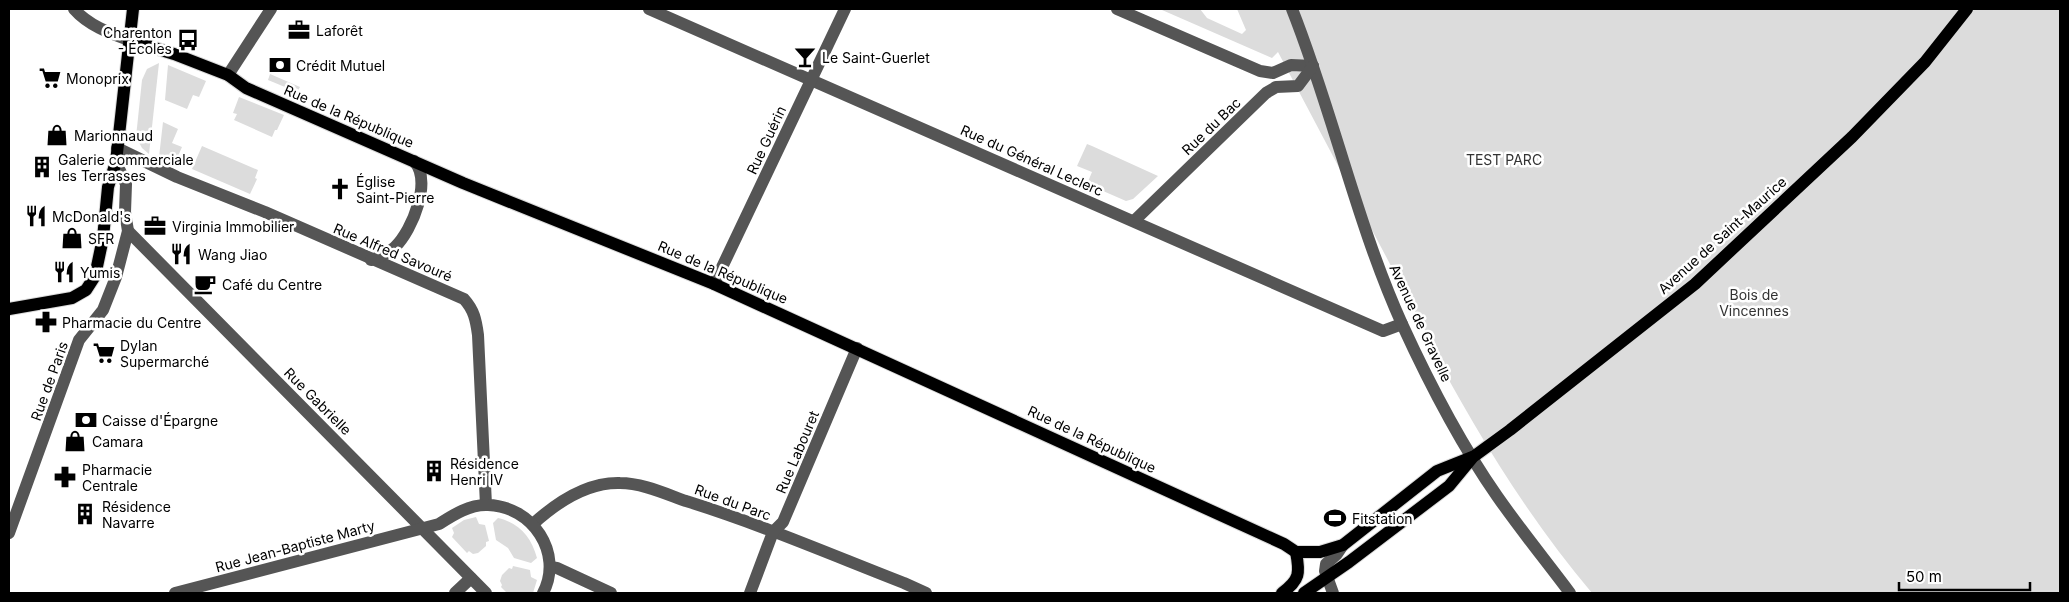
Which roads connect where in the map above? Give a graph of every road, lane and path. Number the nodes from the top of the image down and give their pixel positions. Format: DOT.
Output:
graph roads {
  1 [pos="74,9"];
  2 [pos="133,9"];
  3 [pos="271,9"];
  4 [pos="649,9"];
  5 [pos="845,9"];
  6 [pos="1117,9"];
  7 [pos="1292,9"];
  8 [pos="1967,9"];
  9 [pos="129,40"];
  10 [pos="1313,66"];
  11 [pos="1268,73"];
  12 [pos="228,75"];
  13 [pos="811,80"];
  14 [pos="1271,90"];
  15 [pos="117,148"];
  16 [pos="414,160"];
  17 [pos="116,162"];
  18 [pos="1134,222"];
  19 [pos="128,231"];
  20 [pos="371,260"];
  21 [pos="714,284"];
  22 [pos="9,309"];
  23 [pos="1402,324"];
  24 [pos="857,348"];
  25 [pos="1473,457"];
  26 [pos="486,505"];
  27 [pos="533,524"];
  28 [pos="422,528"];
  29 [pos="773,532"];
  30 [pos="9,533"];
  31 [pos="1343,545"];
  32 [pos="1296,552"];
  33 [pos="550,567"];
  34 [pos="1326,574"];
  35 [pos="471,578"];
  36 [pos="1308,591"];
  37 [pos="175,593"];
  38 [pos="454,593"];
  39 [pos="486,593"];
  40 [pos="543,593"];
  41 [pos="611,593"];
  42 [pos="750,593"];
  43 [pos="926,593"];
  44 [pos="1282,593"];
  45 [pos="1333,593"];
  46 [pos="1570,593"];
  1 -- 9 [label="street"];
  2 -- 9 [label="main road, Rue de Paris"];
  3 -- 12 [label="street"];
  4 -- 13 [label="street, Rue du Général Leclerc"];
  5 -- 13 [label="street, Rue Guérin"];
  6 -- 11 [label="street"];
  7 -- 10 [label="street, Avenue de Gravelle"];
  8 -- 25 [label="main road, Avenue de Saint-Maurice"];
  9 -- 12 [label="main road, Rue de la République"];
  9 -- 15 [label="main road, Rue de Paris"];
  10 -- 11 [label="street"];
  10 -- 14 [label="street"];
  10 -- 23 [label="street, Avenue de Gravelle"];
  11 -- 14 [label="street"];
  12 -- 16 [label="main road, Rue de la République"];
  13 -- 18 [label="street, Rue du Général Leclerc"];
  13 -- 21 [label="street, Rue Guérin"];
  14 -- 18 [label="street, Rue du Bac"];
  15 -- 17 [label="main road, Rue de Paris"];
  15 -- 20 [label="street, Rue Alfred Savouré"];
  16 -- 20 [label="street"];
  16 -- 21 [label="main road, Rue de la République"];
  17 -- 19 [label="street, Rue de Paris"];
  17 -- 22 [label="main road"];
  18 -- 23 [label="street, Rue du Général Leclerc"];
  19 -- 28 [label="street, Rue Gabrielle"];
  19 -- 30 [label="street, Rue de Paris"];
  20 -- 26 [label="street, Rue Alfred Savouré"];
  21 -- 24 [label="main road, Rue de la République"];
  23 -- 25 [label="street, Avenue de Gravelle"];
  24 -- 29 [label="street, Rue Labouret"];
  24 -- 32 [label="main road, Rue de la République"];
  25 -- 31 [label="main road"];
  25 -- 34 [label="main road"];
  25 -- 46 [label="street, Avenue de Gravelle"];
  26 -- 27 [label="street"];
  26 -- 28 [label="street, Rue Jean-Baptiste Marty"];
  27 -- 29 [label="street, Rue du Parc"];
  27 -- 33 [label="street"];
  28 -- 35 [label="street, Rue Gabrielle"];
  28 -- 37 [label="street, Rue Jean-Baptiste Marty"];
  29 -- 42 [label="street, Rue Labouret"];
  29 -- 43 [label="street, Rue du Parc"];
  31 -- 32 [label="main road"];
  31 -- 34 [label="street"];
  32 -- 44 [label="main road"];
  33 -- 40 [label="street"];
  33 -- 41 [label="street"];
  34 -- 36 [label="main road"];
  34 -- 45 [label="street"];
  35 -- 38 [label="street"];
  35 -- 39 [label="street, Rue Gabrielle"];
}
